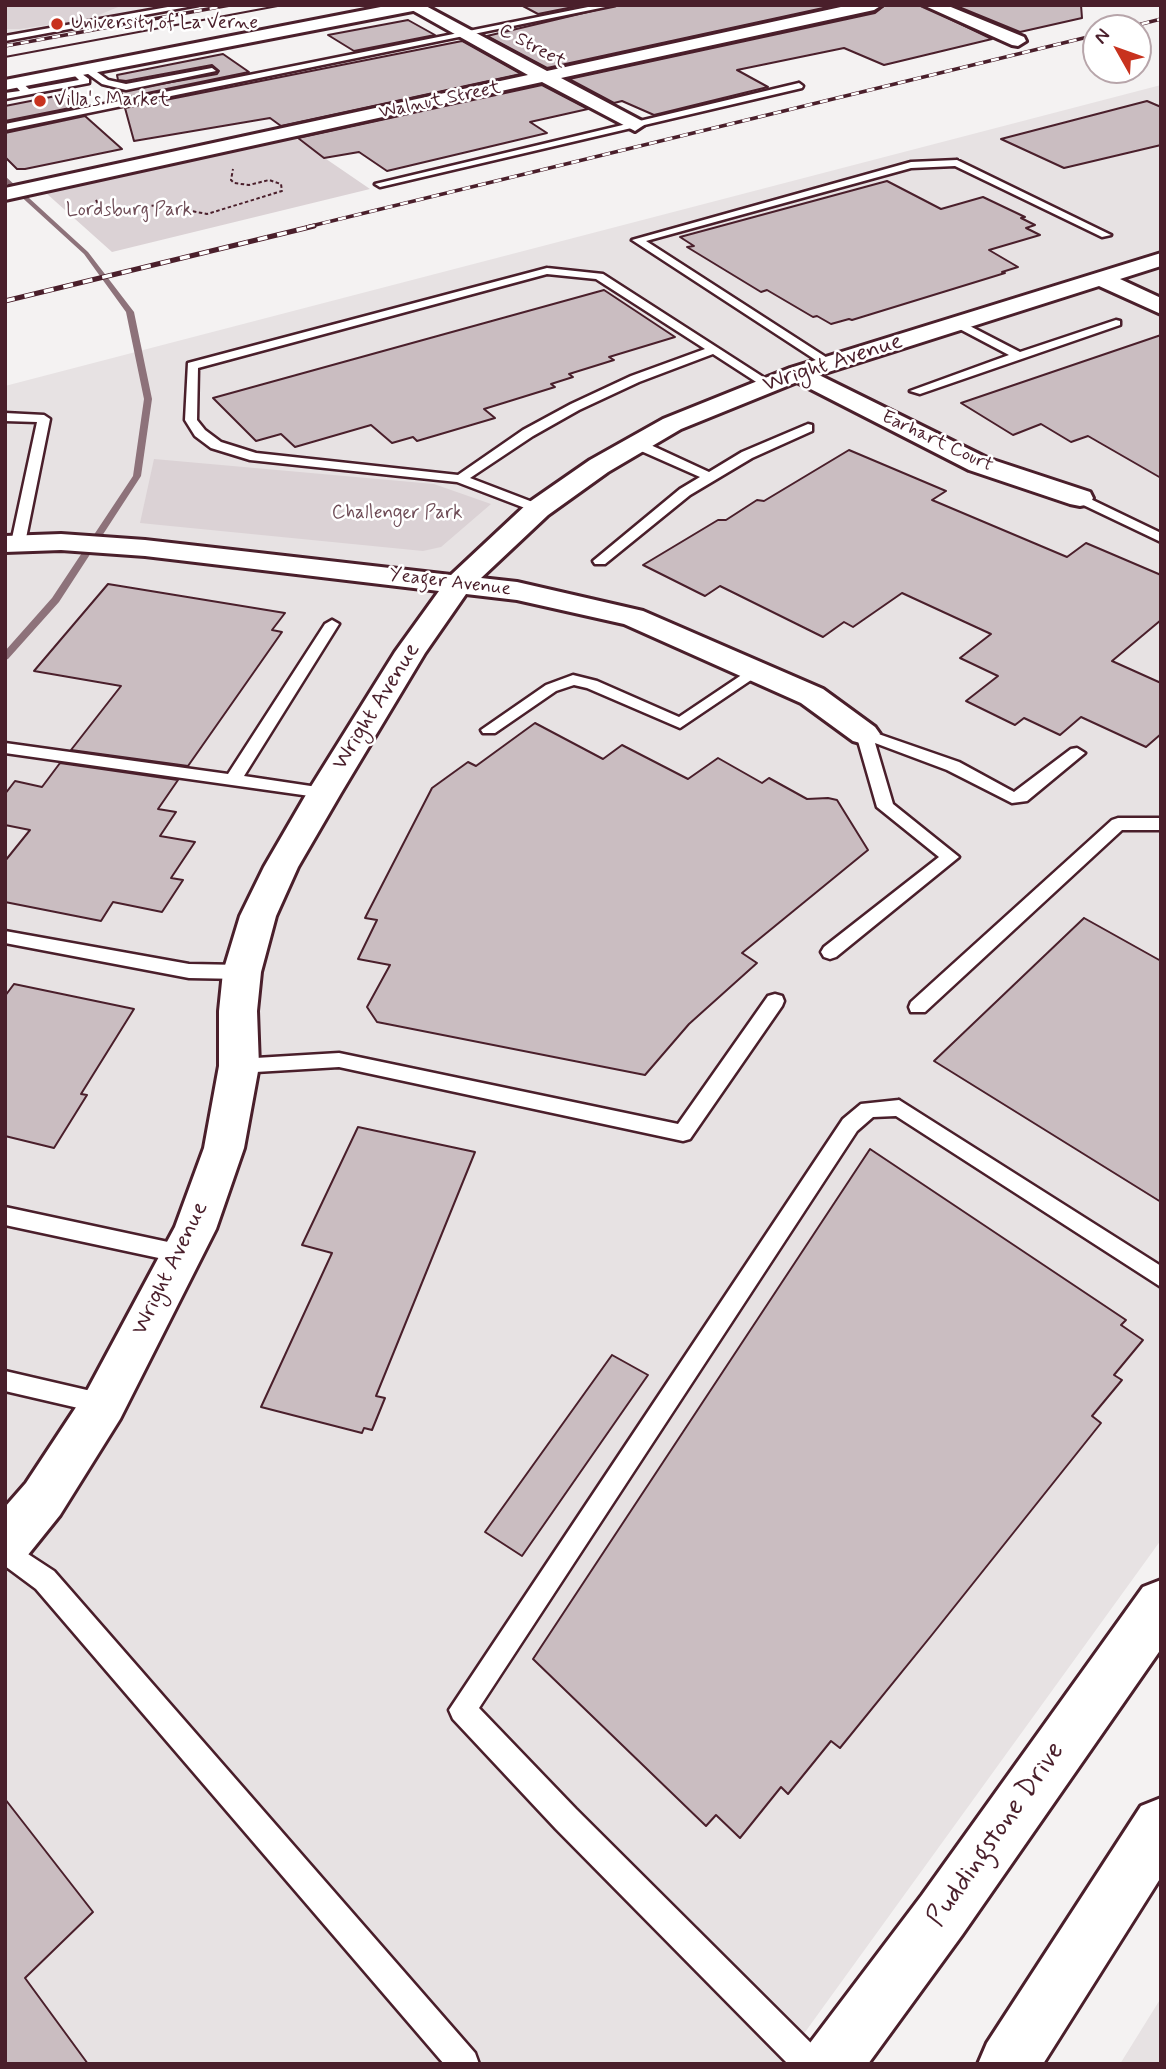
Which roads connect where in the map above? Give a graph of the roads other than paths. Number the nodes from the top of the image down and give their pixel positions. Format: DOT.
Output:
graph roads {
  1 [pos="194,5"];
  2 [pos="351,5"];
  3 [pos="611,5"];
  4 [pos="874,5"];
  5 [pos="931,5"];
  6 [pos="414,6"];
  7 [pos="465,35"];
  8 [pos="5,39"];
  9 [pos="1018,41"];
  10 [pos="212,71"];
  11 [pos="78,75"];
  12 [pos="546,79"];
  13 [pos="12,85"];
  14 [pos="799,86"];
  15 [pos="80,90"];
  16 [pos="89,97"];
  17 [pos="102,107"];
  18 [pos="635,125"];
  19 [pos="5,127"];
  20 [pos="380,184"];
  21 [pos="5,194"];
  22 [pos="1106,235"];
  23 [pos="1161,259"];
  24 [pos="1102,279"];
  25 [pos="1161,307"];
  26 [pos="1116,323"];
  27 [pos="958,324"];
  28 [pos="713,350"];
  29 [pos="1019,356"];
  30 [pos="813,369"];
  31 [pos="768,384"];
  32 [pos="916,391"];
  33 [pos="5,417"];
  34 [pos="808,428"];
  35 [pos="637,444"];
  36 [pos="710,477"];
  37 [pos="460,479"];
  38 [pos="1080,498"];
  39 [pos="538,509"];
  40 [pos="1161,538"];
  41 [pos="11,543"];
  42 [pos="600,561"];
  43 [pos="459,583"];
  44 [pos="332,624"];
  45 [pos="755,671"];
  46 [pos="489,730"];
  47 [pos="864,734"];
  48 [pos="5,748"];
  49 [pos="1077,753"];
  50 [pos="233,780"];
  51 [pos="324,793"];
  52 [pos="1161,824"];
  53 [pos="5,937"];
  54 [pos="830,953"];
  55 [pos="242,972"];
  56 [pos="775,1001"];
  57 [pos="918,1007"];
  58 [pos="239,1066"];
  59 [pos="5,1216"];
  60 [pos="181,1254"];
  61 [pos="1161,1278"];
  62 [pos="5,1381"];
  63 [pos="104,1404"];
  64 [pos="5,1544"];
  65 [pos="5,1551"];
  66 [pos="1161,1605"];
  67 [pos="1161,1826"];
  68 [pos="464,2064"];
  69 [pos="810,2064"];
  70 [pos="831,2064"];
  71 [pos="1008,2064"];
  1 -- 8 [label="lane"];
  2 -- 13 [label="street"];
  3 -- 7 [label="lane"];
  4 -- 12 [label="street, Walnut Street"];
  5 -- 9 [label="street"];
  6 -- 7 [label="street, C Street"];
  6 -- 11 [label="street"];
  7 -- 12 [label="street, C Street"];
  7 -- 17 [label="lane"];
  10 -- 11 [label="lane"];
  11 -- 13 [label="street"];
  11 -- 15 [label="lane"];
  12 -- 18 [label="street, C Street"];
  12 -- 21 [label="street, Walnut Street"];
  14 -- 18 [label="lane"];
  16 -- 17 [label="lane"];
  17 -- 19 [label="lane"];
  18 -- 20 [label="lane"];
  22 -- 30 [label="lane"];
  23 -- 24 [label="street, Wright Avenue"];
  24 -- 25 [label="street"];
  24 -- 27 [label="street, Wright Avenue"];
  26 -- 29 [label="lane"];
  27 -- 29 [label="lane"];
  27 -- 30 [label="street, Wright Avenue"];
  28 -- 31 [label="lane"];
  28 -- 37 [label="lane"];
  28 -- 37 [label="lane"];
  29 -- 32 [label="lane"];
  30 -- 31 [label="street, Wright Avenue"];
  30 -- 38 [label="street, Earhart Court"];
  31 -- 35 [label="street, Wright Avenue"];
  33 -- 41 [label="lane"];
  34 -- 36 [label="lane"];
  35 -- 36 [label="lane"];
  35 -- 39 [label="street, Wright Avenue"];
  36 -- 42 [label="lane"];
  37 -- 39 [label="lane"];
  38 -- 40 [label="lane"];
  39 -- 43 [label="street, Wright Avenue"];
  41 -- 43 [label="street, Yeager Avenue"];
  43 -- 45 [label="street, Yeager Avenue"];
  43 -- 51 [label="street, Wright Avenue"];
  44 -- 50 [label="lane"];
  45 -- 46 [label="lane"];
  45 -- 47 [label="street, Yeager Avenue"];
  47 -- 49 [label="lane"];
  47 -- 54 [label="lane"];
  48 -- 50 [label="lane"];
  50 -- 51 [label="lane"];
  51 -- 55 [label="street, Wright Avenue"];
  52 -- 57 [label="lane"];
  53 -- 55 [label="lane"];
  55 -- 58 [label="street, Wright Avenue"];
  56 -- 58 [label="lane"];
  58 -- 60 [label="street, Wright Avenue"];
  59 -- 60 [label="lane"];
  60 -- 63 [label="street, Wright Avenue"];
  61 -- 69 [label="lane"];
  62 -- 63 [label="lane"];
  63 -- 64 [label="street, Wright Avenue"];
  65 -- 68 [label="lane"];
  66 -- 70 [label="street, Puddingstone Drive"];
  67 -- 71 [label="street"];
}
